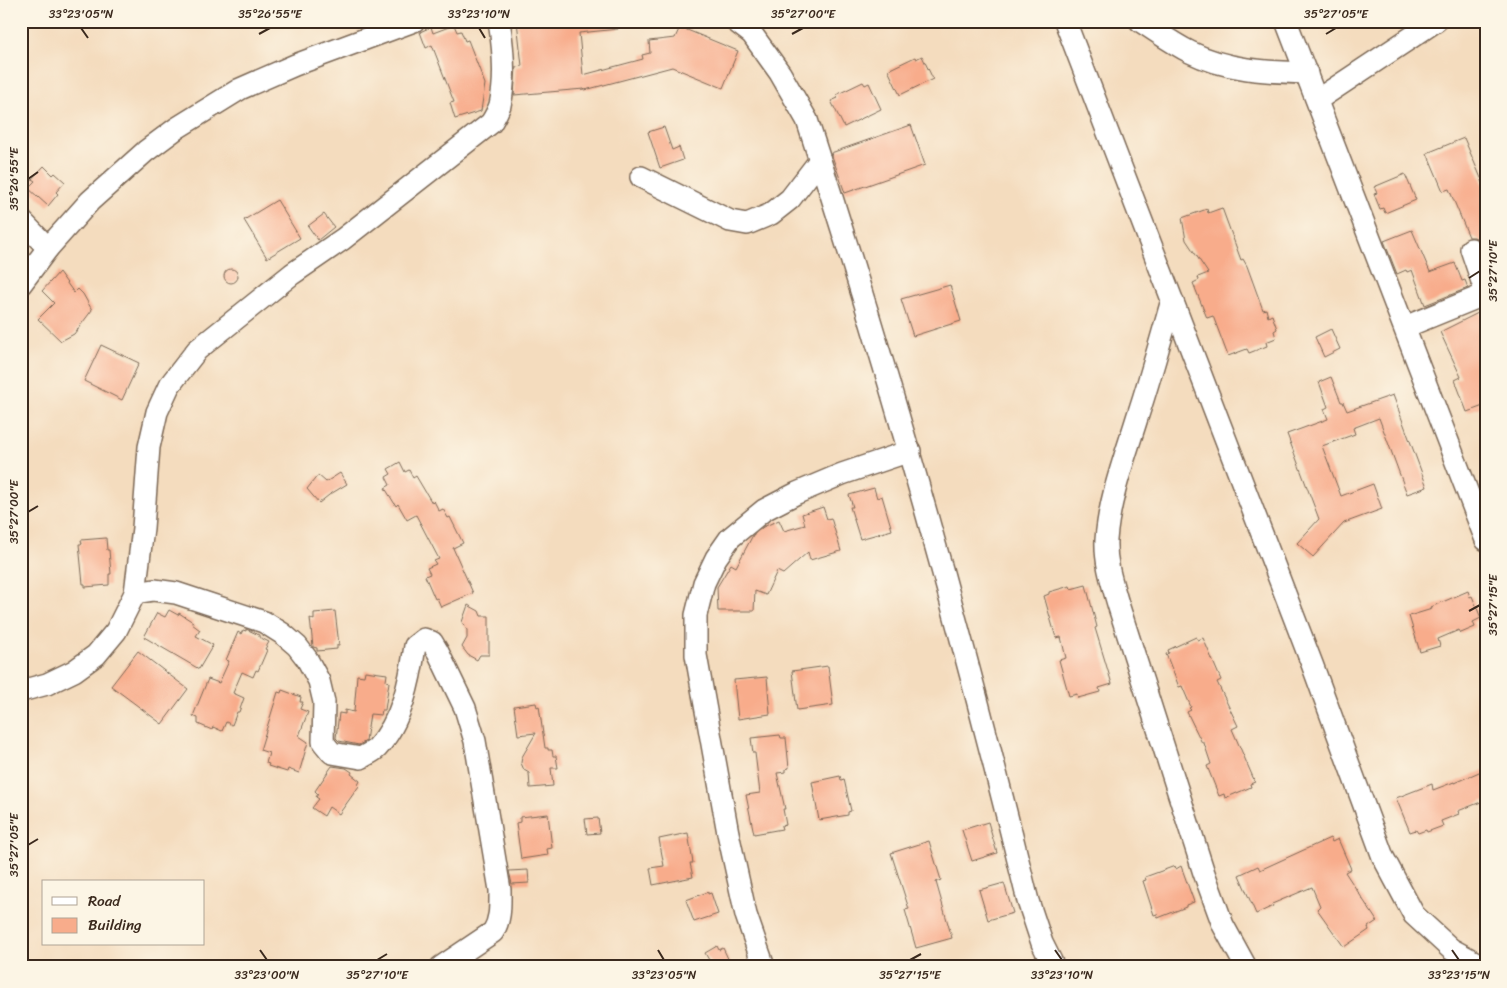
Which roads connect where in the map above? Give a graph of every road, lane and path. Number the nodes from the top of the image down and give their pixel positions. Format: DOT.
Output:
graph roads {
  1 [pos="414,21"];
  2 [pos="499,21"];
  3 [pos="735,21"];
  4 [pos="1065,21"];
  5 [pos="1140,21"];
  6 [pos="1286,21"];
  7 [pos="1436,21"];
  8 [pos="1307,73"];
  9 [pos="1317,100"];
  10 [pos="820,160"];
  11 [pos="641,177"];
  12 [pos="21,220"];
  13 [pos="48,248"];
  14 [pos="1471,249"];
  15 [pos="21,284"];
  16 [pos="1486,294"];
  17 [pos="1172,300"];
  18 [pos="1405,327"];
  19 [pos="910,451"];
  20 [pos="1486,540"];
  21 [pos="135,593"];
  22 [pos="21,691"];
  23 [pos="441,967"];
  24 [pos="764,967"];
  25 [pos="1054,967"];
  26 [pos="1246,967"];
  27 [pos="1484,967"];
  1 -- 13 [label="street"];
  2 -- 21 [label="street"];
  3 -- 10 [label="street"];
  4 -- 17 [label="street"];
  5 -- 8 [label="street"];
  6 -- 8 [label="street"];
  7 -- 9 [label="street"];
  8 -- 9 [label="street"];
  9 -- 18 [label="street"];
  10 -- 11 [label="street"];
  10 -- 19 [label="street"];
  12 -- 13 [label="street"];
  13 -- 15 [label="street"];
  14 -- 16 [label="street"];
  16 -- 18 [label="street"];
  17 -- 26 [label="street"];
  17 -- 27 [label="street"];
  18 -- 20 [label="street"];
  19 -- 24 [label="street"];
  19 -- 25 [label="street"];
  21 -- 22 [label="street"];
  21 -- 23 [label="street"];
}
